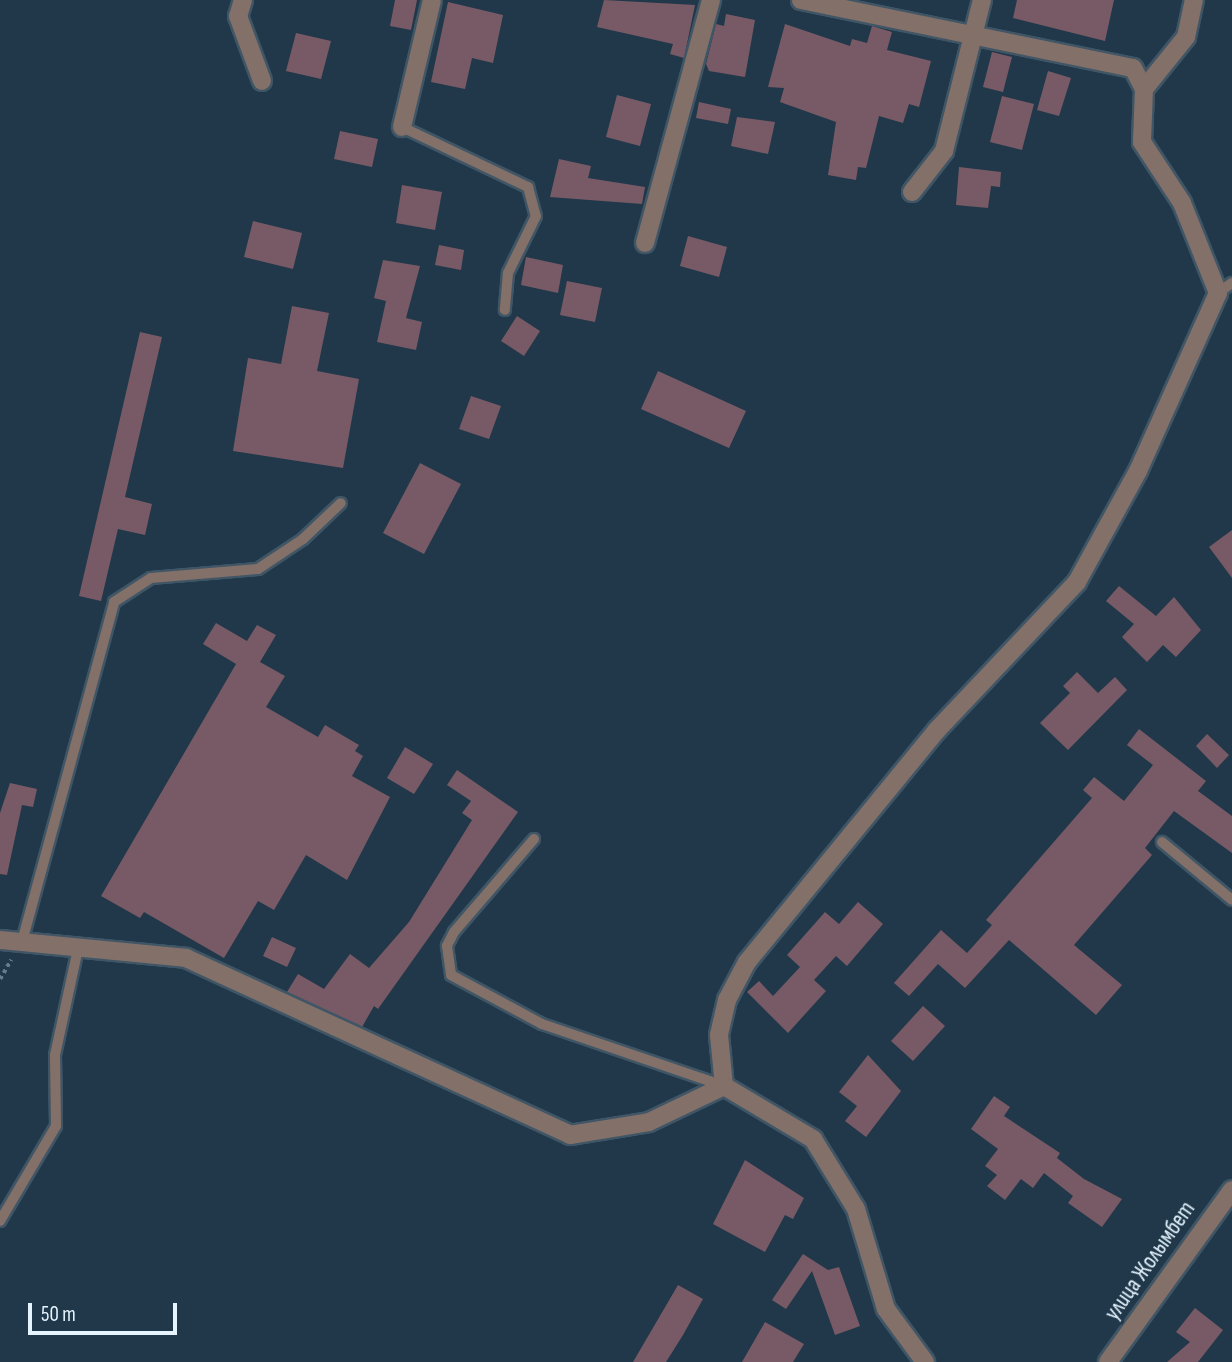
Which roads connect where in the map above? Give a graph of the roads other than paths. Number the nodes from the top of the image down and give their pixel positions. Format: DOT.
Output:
graph roads {
  1 [pos="243,0"];
  2 [pos="432,0"];
  3 [pos="711,0"];
  4 [pos="801,0"];
  5 [pos="982,0"];
  6 [pos="1194,0"];
  7 [pos="973,39"];
  8 [pos="262,81"];
  9 [pos="1144,89"];
  10 [pos="402,127"];
  11 [pos="912,191"];
  12 [pos="645,243"];
  13 [pos="1225,288"];
  14 [pos="505,310"];
  15 [pos="341,503"];
  16 [pos="534,839"];
  17 [pos="1162,842"];
  18 [pos="1232,900"];
  19 [pos="23,938"];
  20 [pos="0,940"];
  21 [pos="78,949"];
  22 [pos="724,1086"];
  23 [pos="1232,1190"];
  24 [pos="0,1221"];
  25 [pos="925,1362"];
  26 [pos="1108,1362"];
  1 -- 8 [label="street"];
  2 -- 10 [label="street"];
  3 -- 12 [label="street"];
  4 -- 7 [label="street"];
  5 -- 7 [label="street"];
  6 -- 9 [label="street"];
  7 -- 9 [label="street"];
  7 -- 11 [label="street"];
  9 -- 13 [label="street"];
  10 -- 14 [label="lane"];
  13 -- 22 [label="street"];
  15 -- 19 [label="lane"];
  16 -- 22 [label="lane"];
  17 -- 18 [label="lane"];
  19 -- 20 [label="street"];
  19 -- 21 [label="street"];
  21 -- 22 [label="street"];
  21 -- 24 [label="lane"];
  22 -- 25 [label="street"];
  23 -- 26 [label="street, улица Жолымбет"];
}
